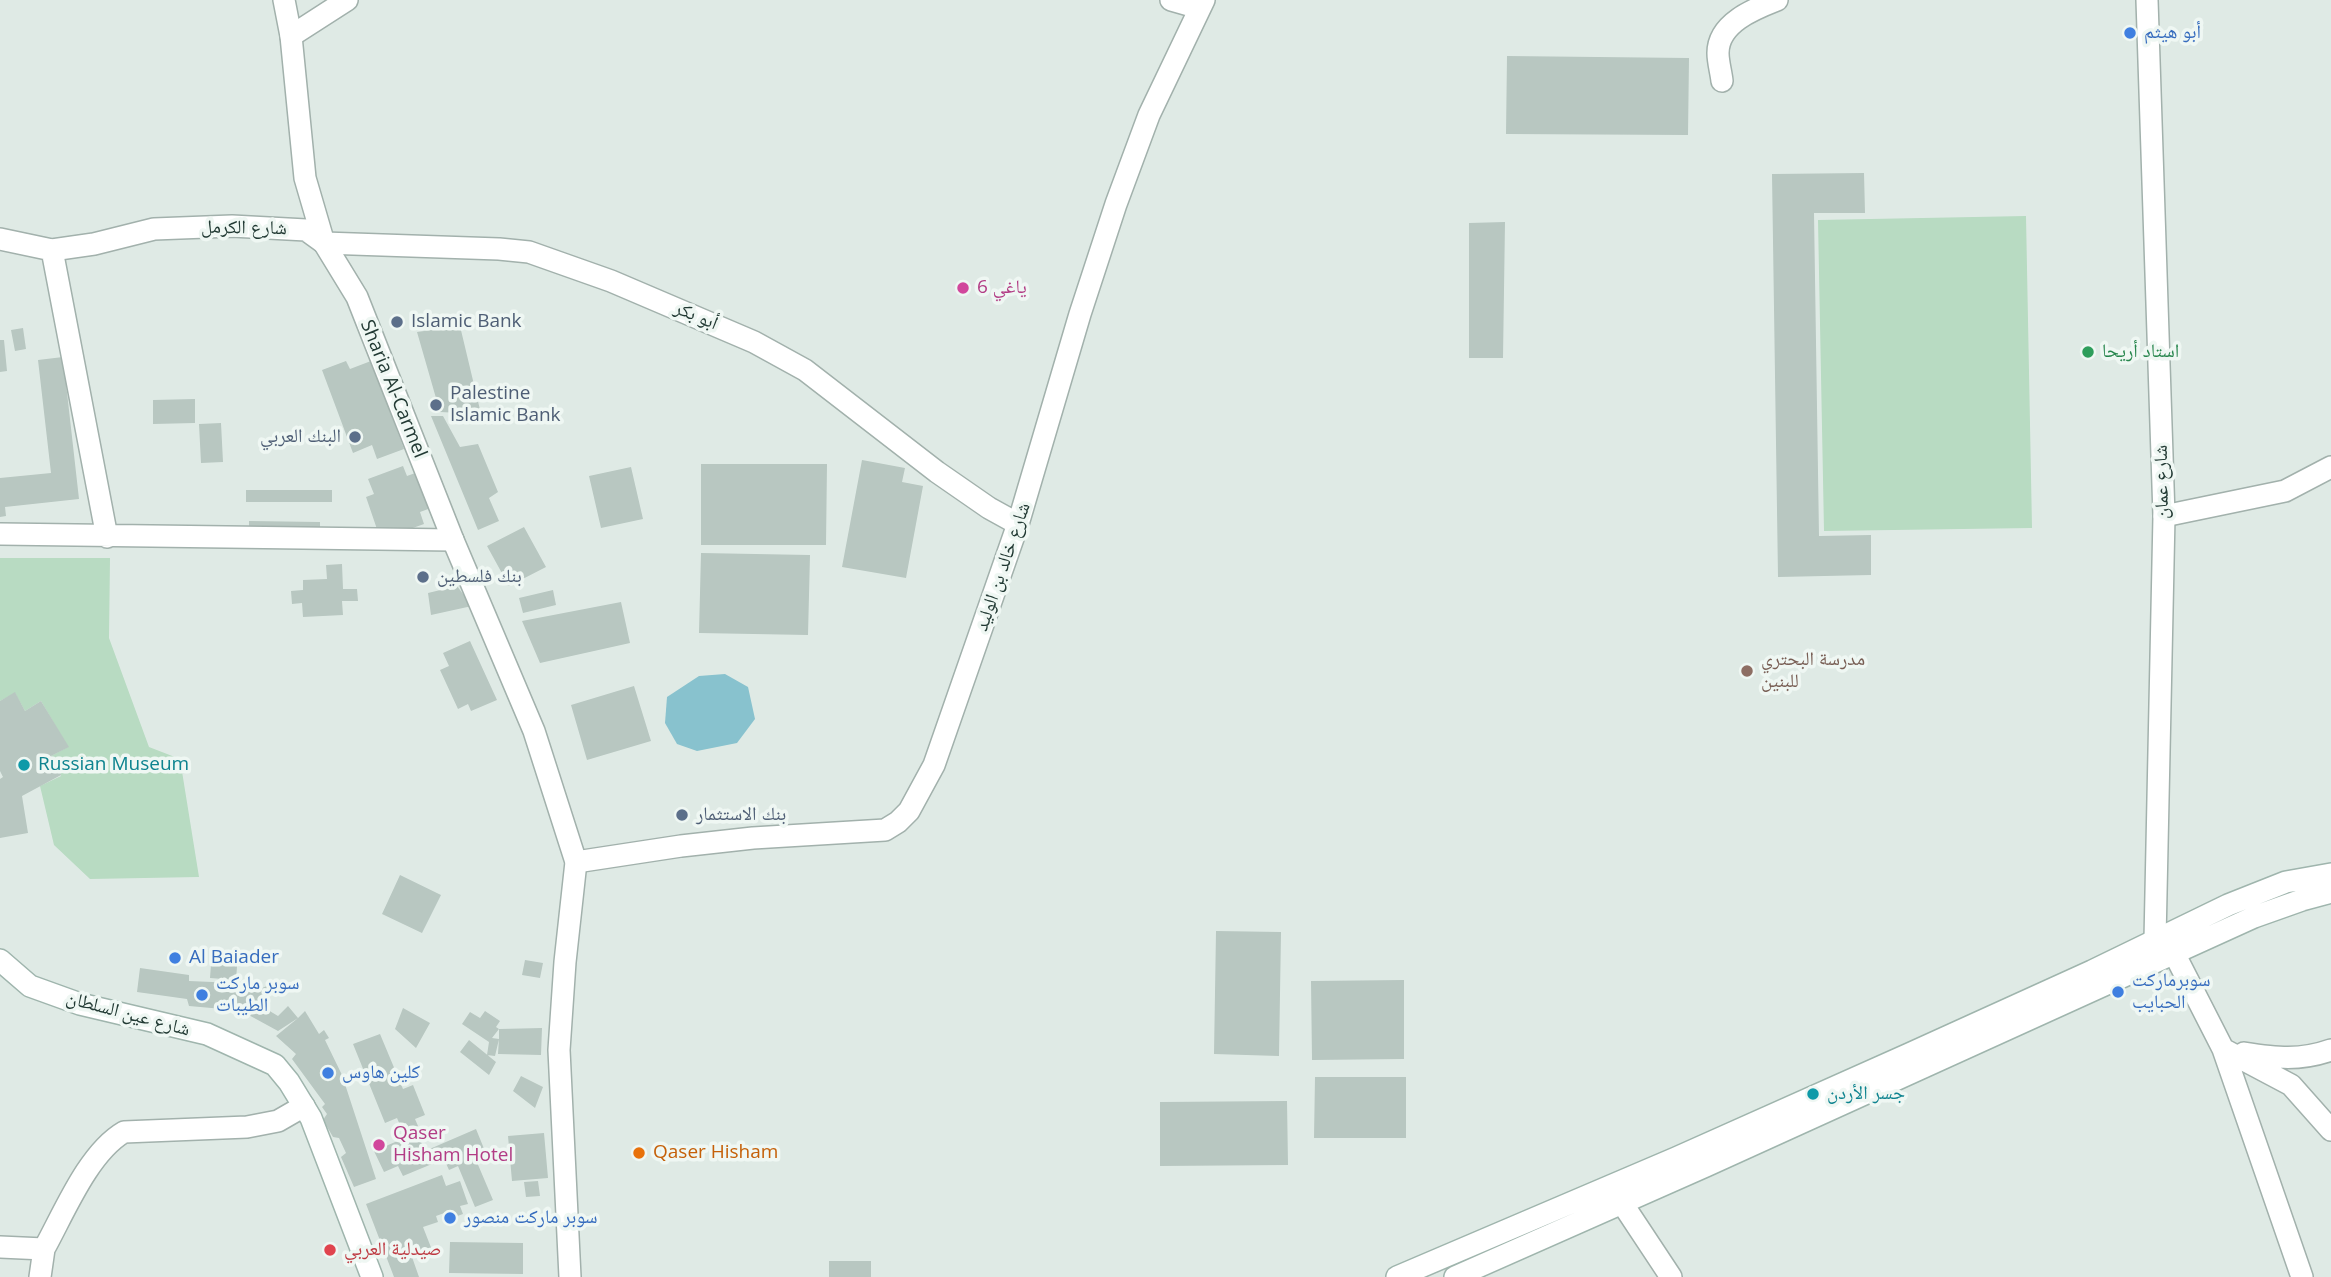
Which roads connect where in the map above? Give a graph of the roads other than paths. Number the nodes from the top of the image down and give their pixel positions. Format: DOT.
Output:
graph roads {
  1 [pos="284,0"];
  2 [pos="347,0"];
  3 [pos="1171,0"];
  4 [pos="1777,0"];
  5 [pos="2147,0"];
  6 [pos="1201,4"];
  7 [pos="291,36"];
  8 [pos="1721,81"];
  9 [pos="0,239"];
  10 [pos="324,243"];
  11 [pos="52,250"];
  12 [pos="2331,467"];
  13 [pos="2164,516"];
  14 [pos="1018,524"];
  15 [pos="0,534"];
  16 [pos="107,537"];
  17 [pos="453,540"];
  18 [pos="576,862"];
  19 [pos="2331,874"];
  20 [pos="2331,892"];
  21 [pos="2155,940"];
  22 [pos="2174,953"];
  23 [pos="0,960"];
  24 [pos="2223,1049"];
  25 [pos="2331,1050"];
  26 [pos="304,1106"];
  27 [pos="2331,1130"];
  28 [pos="1622,1203"];
  29 [pos="0,1247"];
  30 [pos="44,1249"];
  31 [pos="40,1277"];
  32 [pos="372,1277"];
  33 [pos="570,1277"];
  34 [pos="1397,1277"];
  35 [pos="1455,1277"];
  36 [pos="1671,1277"];
  37 [pos="2302,1277"];
  1 -- 7 [label="street, شارع الكرمل"];
  2 -- 7 [label="street"];
  3 -- 6 [label="street"];
  4 -- 8 [label="street"];
  5 -- 13 [label="street, شارع عمان"];
  6 -- 14 [label="street, شارع خالد بن الوليد"];
  7 -- 10 [label="street, شارع الكرمل"];
  9 -- 11 [label="street, شارع الكرمل"];
  10 -- 11 [label="street, شارع الكرمل"];
  10 -- 14 [label="street, أبو بكر"];
  10 -- 17 [label="street, Sharia Al-Carmel"];
  11 -- 16 [label="street"];
  12 -- 13 [label="street"];
  13 -- 21 [label="street, شارع عمان"];
  14 -- 18 [label="street, شارع خالد بن الوليد"];
  15 -- 16 [label="street"];
  16 -- 17 [label="street"];
  17 -- 18 [label="street, Sharia Al-Carmel"];
  18 -- 33 [label="street"];
  19 -- 21 [label="street"];
  20 -- 22 [label="street"];
  21 -- 22 [label="street"];
  21 -- 34 [label="street"];
  22 -- 24 [label="street"];
  22 -- 28 [label="street"];
  23 -- 26 [label="street, شارع عين السلطان"];
  24 -- 25 [label="street"];
  24 -- 27 [label="street"];
  24 -- 37 [label="street"];
  26 -- 30 [label="street"];
  26 -- 32 [label="street"];
  28 -- 35 [label="street"];
  28 -- 36 [label="street"];
  29 -- 30 [label="street"];
  30 -- 31 [label="street"];
}
